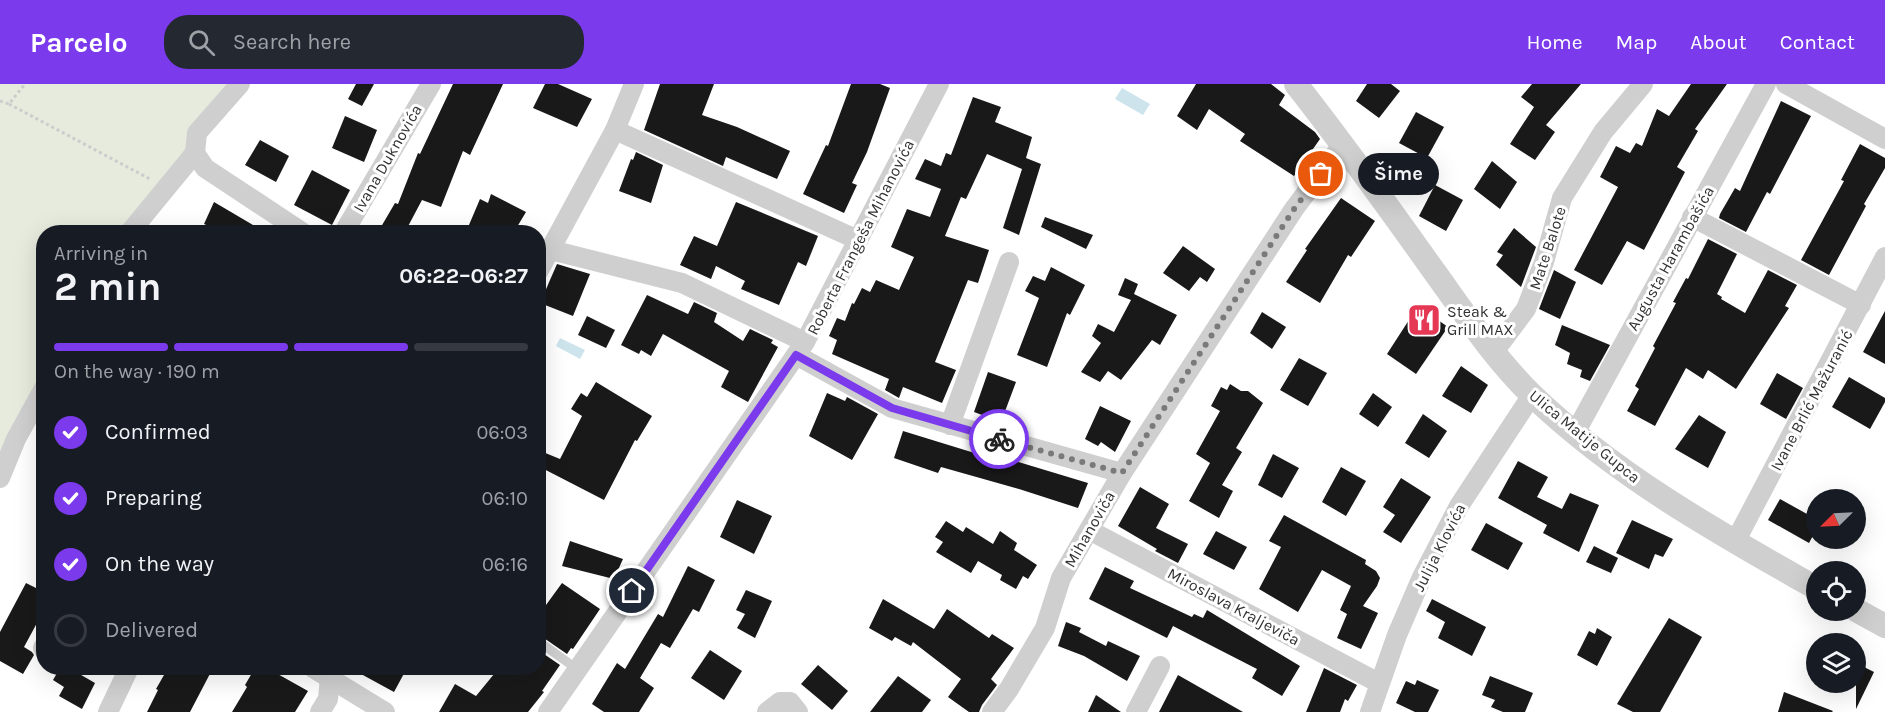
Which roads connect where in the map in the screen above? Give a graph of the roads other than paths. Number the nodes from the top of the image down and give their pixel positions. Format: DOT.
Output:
graph roads {
  1 [pos="240,84"];
  2 [pos="431,84"];
  3 [pos="634,84"];
  4 [pos="939,84"];
  5 [pos="1296,84"];
  6 [pos="1643,84"];
  7 [pos="1766,84"];
  8 [pos="1786,84"];
  9 [pos="615,130"];
  10 [pos="1885,140"];
  11 [pos="1343,144"];
  12 [pos="195,153"];
  13 [pos="1692,217"];
  14 [pos="136,225"];
  15 [pos="291,225"];
  16 [pos="348,225"];
  17 [pos="858,240"];
  18 [pos="551,250"];
  19 [pos="1885,257"];
  20 [pos="546,258"];
  21 [pos="1009,262"];
  22 [pos="1861,305"];
  23 [pos="801,349"];
  24 [pos="1493,353"];
  25 [pos="1532,395"];
  26 [pos="36,403"];
  27 [pos="950,425"];
  28 [pos="1575,433"];
  29 [pos="1122,473"];
  30 [pos="0,478"];
  31 [pos="1089,530"];
  32 [pos="1735,542"];
  33 [pos="1806,582"];
  34 [pos="1866,616"];
  35 [pos="1885,626"];
  36 [pos="546,647"];
  37 [pos="1160,666"];
  38 [pos="577,669"];
  39 [pos="126,675"];
  40 [pos="332,675"];
  41 [pos="336,675"];
  42 [pos="1379,683"];
  43 [pos="1376,710"];
  44 [pos="108,712"];
  45 [pos="320,712"];
  46 [pos="386,712"];
  47 [pos="548,712"];
  48 [pos="767,712"];
  49 [pos="798,712"];
  50 [pos="992,712"];
  51 [pos="1136,712"];
  1 -- 12 [label="street"];
  2 -- 16 [label="street, Ivana Duknovića"];
  3 -- 9 [label="street"];
  4 -- 17 [label="street, Roberta Frangeša Mihanovića"];
  5 -- 11 [label="street, Ulica Matije Gupca"];
  6 -- 24 [label="street, Mate Balote"];
  7 -- 13 [label="street, Augusta Harambašića"];
  8 -- 10 [label="street"];
  9 -- 17 [label="street"];
  9 -- 18 [label="street"];
  11 -- 24 [label="street, Ulica Matije Gupca"];
  11 -- 29 [label="street, Mihanoviča"];
  12 -- 14 [label="street"];
  12 -- 15 [label="street"];
  13 -- 22 [label="street"];
  13 -- 28 [label="street, Augusta Harambašića"];
  17 -- 23 [label="street, Roberta Frangeša Mihanovića"];
  18 -- 20 [label="street"];
  18 -- 23 [label="street"];
  19 -- 22 [label="street, Ivane Brlić Mažuranić"];
  21 -- 27 [label="street"];
  22 -- 32 [label="street, Ivane Brlić Mažuranić"];
  23 -- 27 [label="street"];
  23 -- 38 [label="street, Roberta Frangeša Mihanovića"];
  24 -- 25 [label="street, Ulica Matije Gupca"];
  25 -- 28 [label="street, Ulica Matije Gupca"];
  25 -- 42 [label="street, Julija Klovića"];
  26 -- 30 [label="street"];
  27 -- 29 [label="street"];
  28 -- 32 [label="street, Ulica Matije Gupca"];
  29 -- 31 [label="street, Mihanoviča"];
  31 -- 42 [label="street, Miroslava Kraljeviča"];
  31 -- 50 [label="street, Mihanoviča"];
  32 -- 33 [label="street, Ulica Matije Gupca"];
  34 -- 35 [label="street"];
  36 -- 38 [label="lane"];
  37 -- 51 [label="street"];
  38 -- 47 [label="street, Roberta Frangeša Mihanovića"];
  39 -- 44 [label="street"];
  40 -- 45 [label="street"];
  41 -- 46 [label="street"];
  42 -- 43 [label="street, Julija Klovića"];
  48 -- 49 [label="street"];
}
